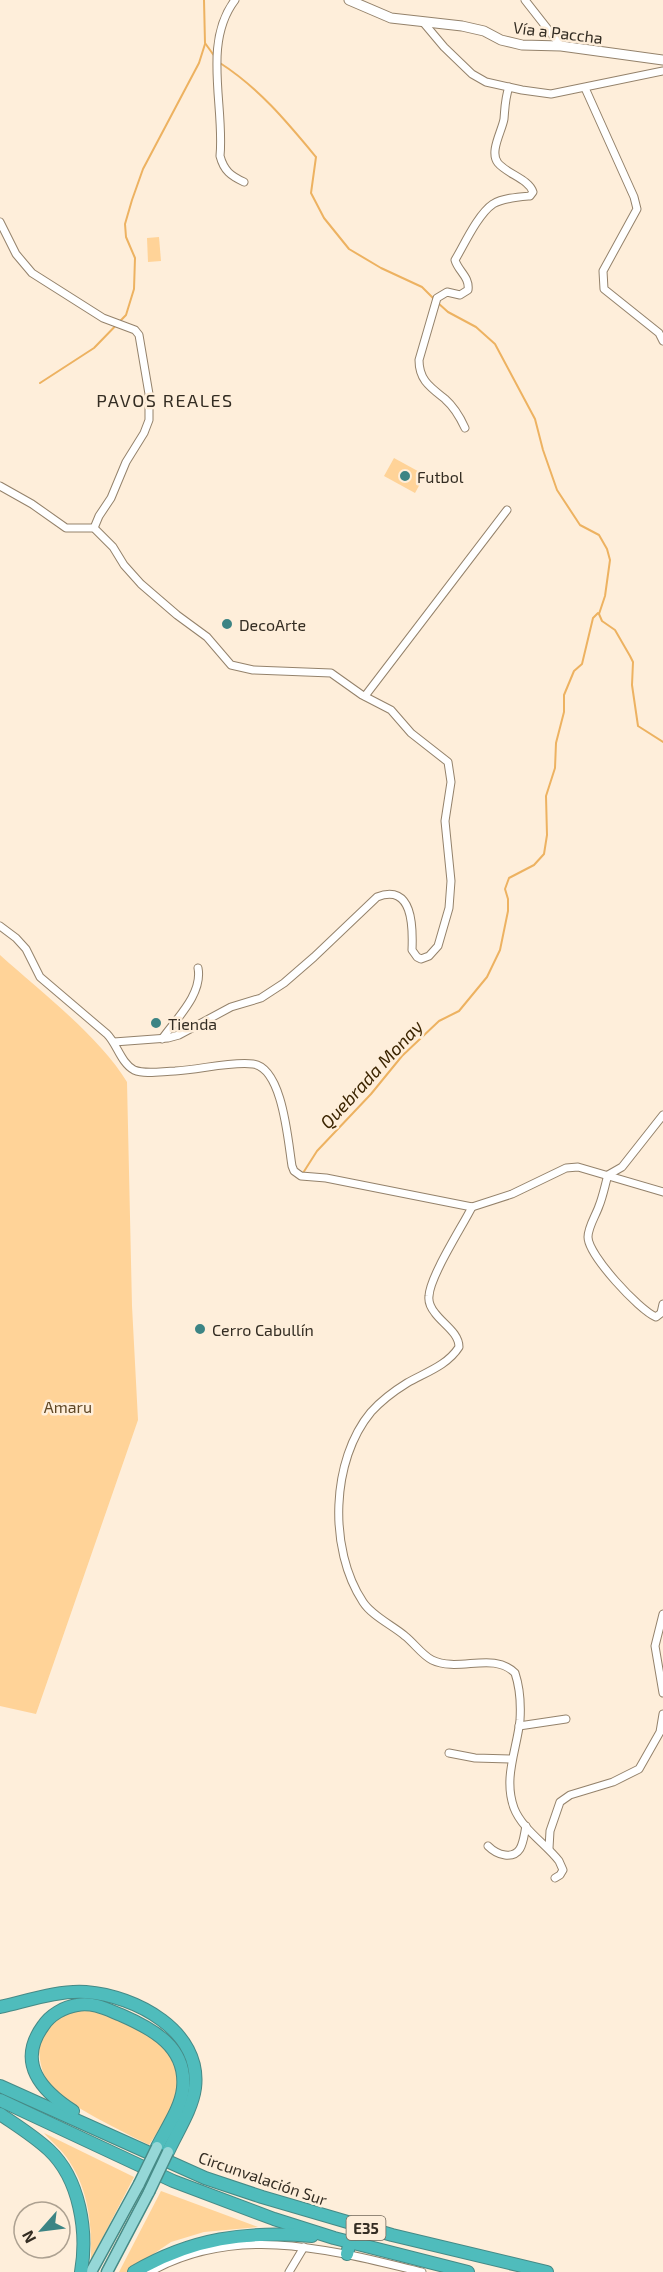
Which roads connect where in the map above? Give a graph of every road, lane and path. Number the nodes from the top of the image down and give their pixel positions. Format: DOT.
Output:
graph roads {
  1 [pos="235,0"];
  2 [pos="349,0"];
  3 [pos="525,0"];
  4 [pos="423,22"];
  5 [pos="561,46"];
  6 [pos="663,60"];
  7 [pos="663,71"];
  8 [pos="509,87"];
  9 [pos="585,88"];
  10 [pos="244,182"];
  11 [pos="0,222"];
  12 [pos="663,341"];
  13 [pos="465,428"];
  14 [pos="0,486"];
  15 [pos="507,510"];
  16 [pos="94,528"];
  17 [pos="365,696"];
  18 [pos="0,926"];
  19 [pos="198,968"];
  20 [pos="162,1039"];
  21 [pos="114,1042"];
  22 [pos="663,1115"];
  23 [pos="608,1175"];
  24 [pos="663,1191"];
  25 [pos="472,1207"];
  26 [pos="663,1304"];
  27 [pos="663,1614"];
  28 [pos="663,1693"];
  29 [pos="663,1714"];
  30 [pos="566,1719"];
  31 [pos="519,1726"];
  32 [pos="449,1753"];
  33 [pos="512,1759"];
  34 [pos="526,1826"];
  35 [pos="488,1845"];
  36 [pos="549,1848"];
  37 [pos="555,1878"];
  38 [pos="0,2007"];
  39 [pos="0,2086"];
  40 [pos="0,2100"];
  41 [pos="0,2116"];
  42 [pos="99,2129"];
  43 [pos="163,2149"];
  44 [pos="334,2238"];
  45 [pos="304,2247"];
  46 [pos="349,2248"];
  47 [pos="81,2272"];
  48 [pos="91,2272"];
  49 [pos="107,2272"];
  50 [pos="134,2272"];
  51 [pos="150,2272"];
  52 [pos="289,2272"];
  53 [pos="420,2272"];
  54 [pos="468,2272"];
  55 [pos="547,2272"];
  1 -- 10 [label="street"];
  2 -- 4 [label="street, Vía a Paccha"];
  3 -- 5 [label="street"];
  4 -- 5 [label="street, Vía a Paccha"];
  4 -- 8 [label="street"];
  5 -- 6 [label="street, Vía a Paccha"];
  7 -- 9 [label="street"];
  8 -- 9 [label="street"];
  8 -- 13 [label="street"];
  9 -- 12 [label="street"];
  11 -- 16 [label="street"];
  14 -- 16 [label="street"];
  15 -- 17 [label="street"];
  16 -- 17 [label="street"];
  17 -- 20 [label="street"];
  18 -- 21 [label="street"];
  19 -- 20 [label="street"];
  20 -- 21 [label="street"];
  21 -- 25 [label="street"];
  22 -- 23 [label="street"];
  23 -- 24 [label="street"];
  23 -- 25 [label="street"];
  23 -- 26 [label="street"];
  25 -- 31 [label="street"];
  27 -- 28 [label="street"];
  29 -- 36 [label="street"];
  30 -- 31 [label="street"];
  31 -- 33 [label="street"];
  32 -- 33 [label="street"];
  33 -- 34 [label="street"];
  34 -- 35 [label="street"];
  34 -- 36 [label="street"];
  36 -- 37 [label="street"];
  38 -- 43 [label="highway"];
  39 -- 42 [label="highway, Circunvalación Sur / E35"];
  40 -- 44 [label="highway, Circunvalación Sur / E35"];
  41 -- 47 [label="highway"];
  42 -- 43 [label="highway"];
  42 -- 55 [label="highway, Circunvalación Sur / E35"];
  43 -- 48 [label="main road, bridge"];
  43 -- 49 [label="main road, bridge"];
  44 -- 46 [label="highway, Circunvalación Sur / E35"];
  44 -- 50 [label="highway"];
  45 -- 46 [label="street"];
  45 -- 51 [label="street"];
  45 -- 52 [label="street"];
  46 -- 53 [label="street"];
  46 -- 54 [label="highway, Circunvalación Sur / E35"];
}
